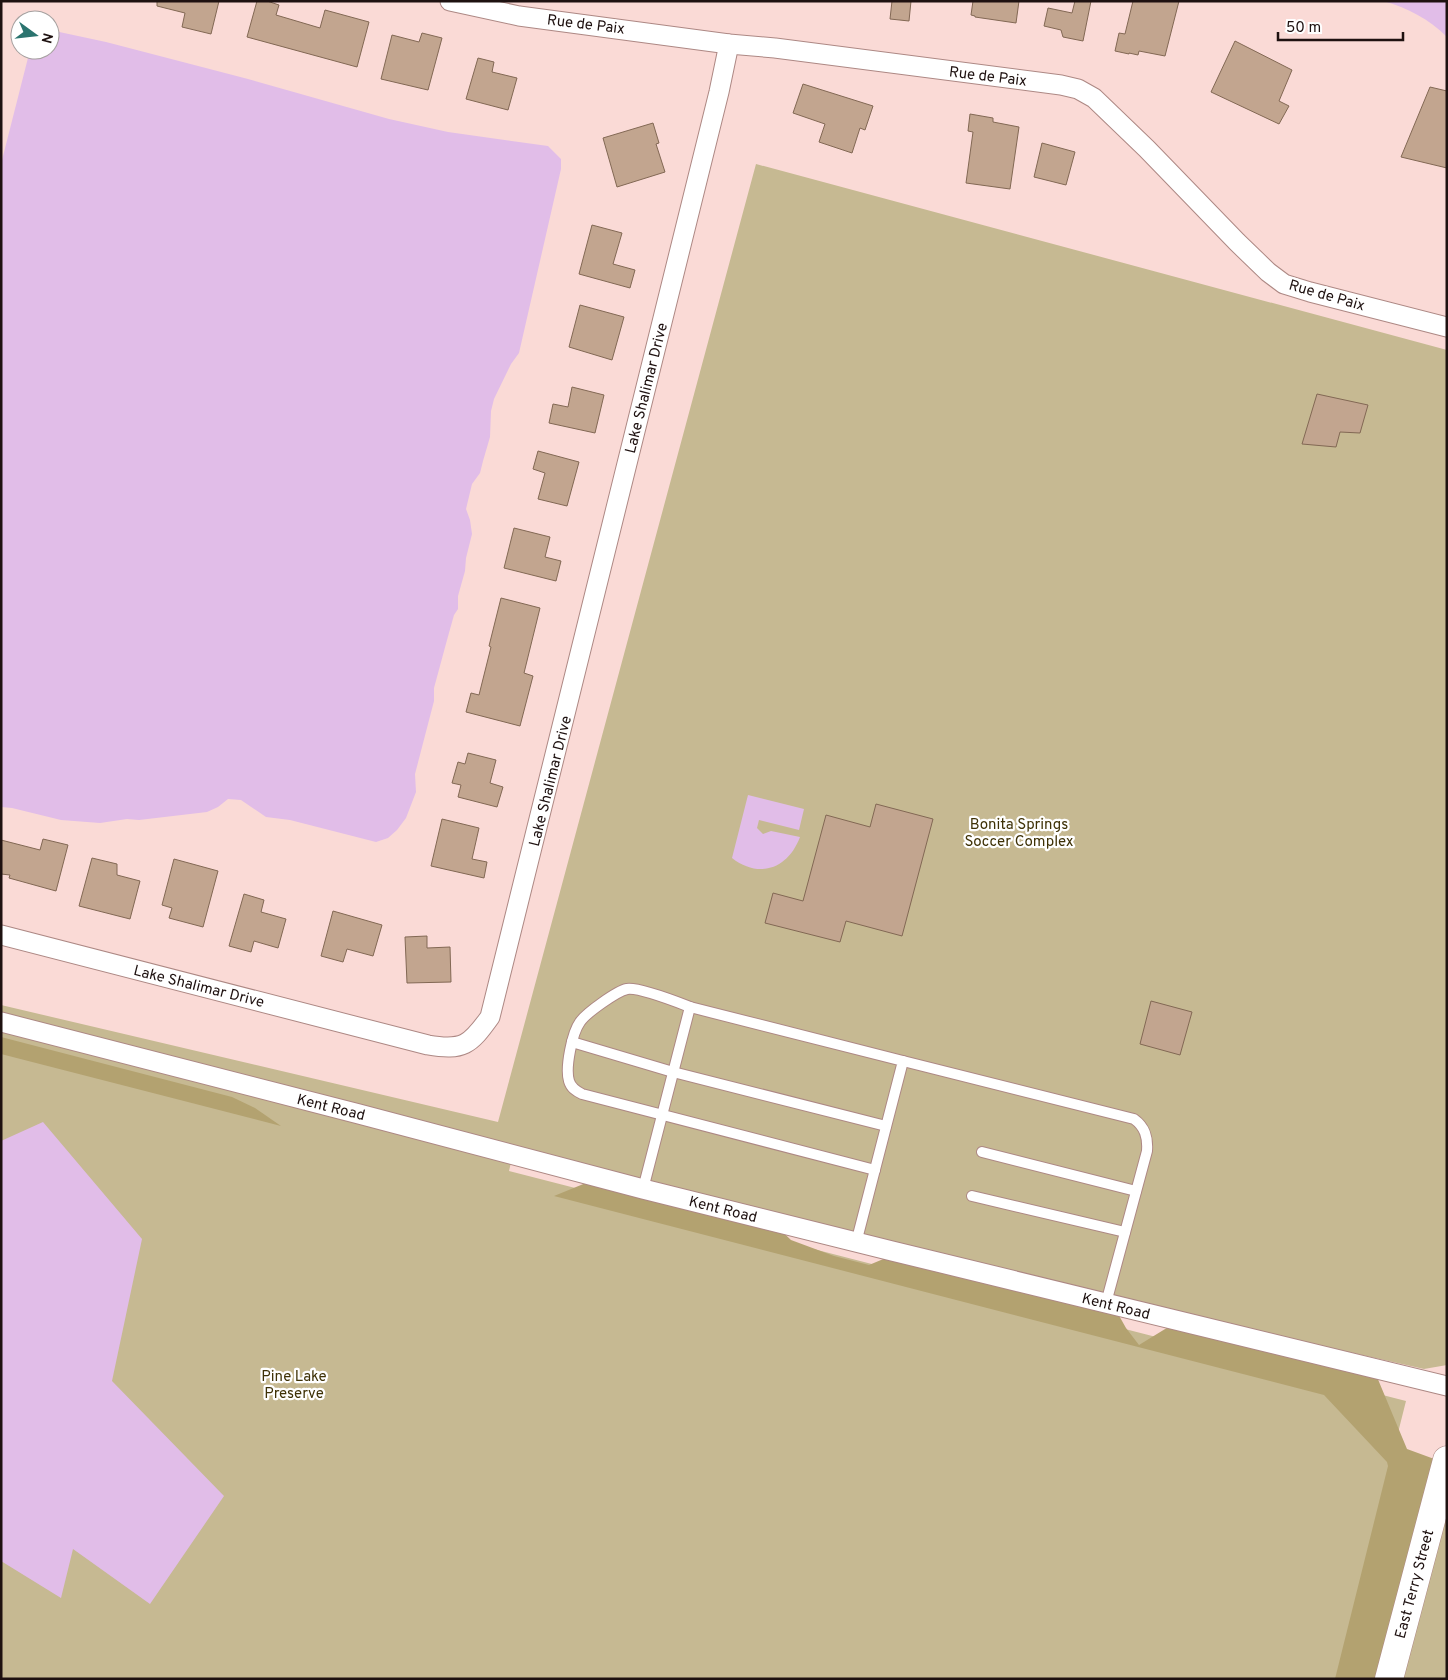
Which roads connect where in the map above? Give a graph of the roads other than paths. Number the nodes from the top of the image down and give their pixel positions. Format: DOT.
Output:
graph roads {
  1 [pos="450,1"];
  2 [pos="729,44"];
  3 [pos="1447,327"];
  4 [pos="1,935"];
  5 [pos="690,1006"];
  6 [pos="1,1022"];
  7 [pos="572,1042"];
  8 [pos="903,1061"];
  9 [pos="673,1072"];
  10 [pos="662,1115"];
  11 [pos="886,1126"];
  12 [pos="982,1152"];
  13 [pos="875,1170"];
  14 [pos="643,1189"];
  15 [pos="1136,1192"];
  16 [pos="972,1196"];
  17 [pos="1125,1232"];
  18 [pos="856,1243"];
  19 [pos="1106,1304"];
  20 [pos="1447,1386"];
  21 [pos="1447,1460"];
  22 [pos="1389,1679"];
  1 -- 2 [label="street, Rue de Paix"];
  2 -- 3 [label="street, Rue de Paix"];
  2 -- 4 [label="street, Lake Shalimar Drive"];
  5 -- 7 [label="lane"];
  5 -- 8 [label="lane"];
  5 -- 9 [label="lane"];
  6 -- 14 [label="street, Kent Road"];
  7 -- 9 [label="lane"];
  7 -- 10 [label="lane"];
  8 -- 11 [label="lane"];
  8 -- 15 [label="lane"];
  9 -- 10 [label="lane"];
  9 -- 11 [label="lane"];
  10 -- 13 [label="lane"];
  10 -- 14 [label="lane"];
  11 -- 13 [label="lane"];
  12 -- 15 [label="lane"];
  13 -- 18 [label="lane"];
  14 -- 18 [label="street, Kent Road"];
  15 -- 17 [label="lane"];
  16 -- 17 [label="lane"];
  17 -- 19 [label="lane"];
  18 -- 19 [label="street, Kent Road"];
  19 -- 20 [label="street, Kent Road"];
  21 -- 22 [label="street, East Terry Street"];
}
